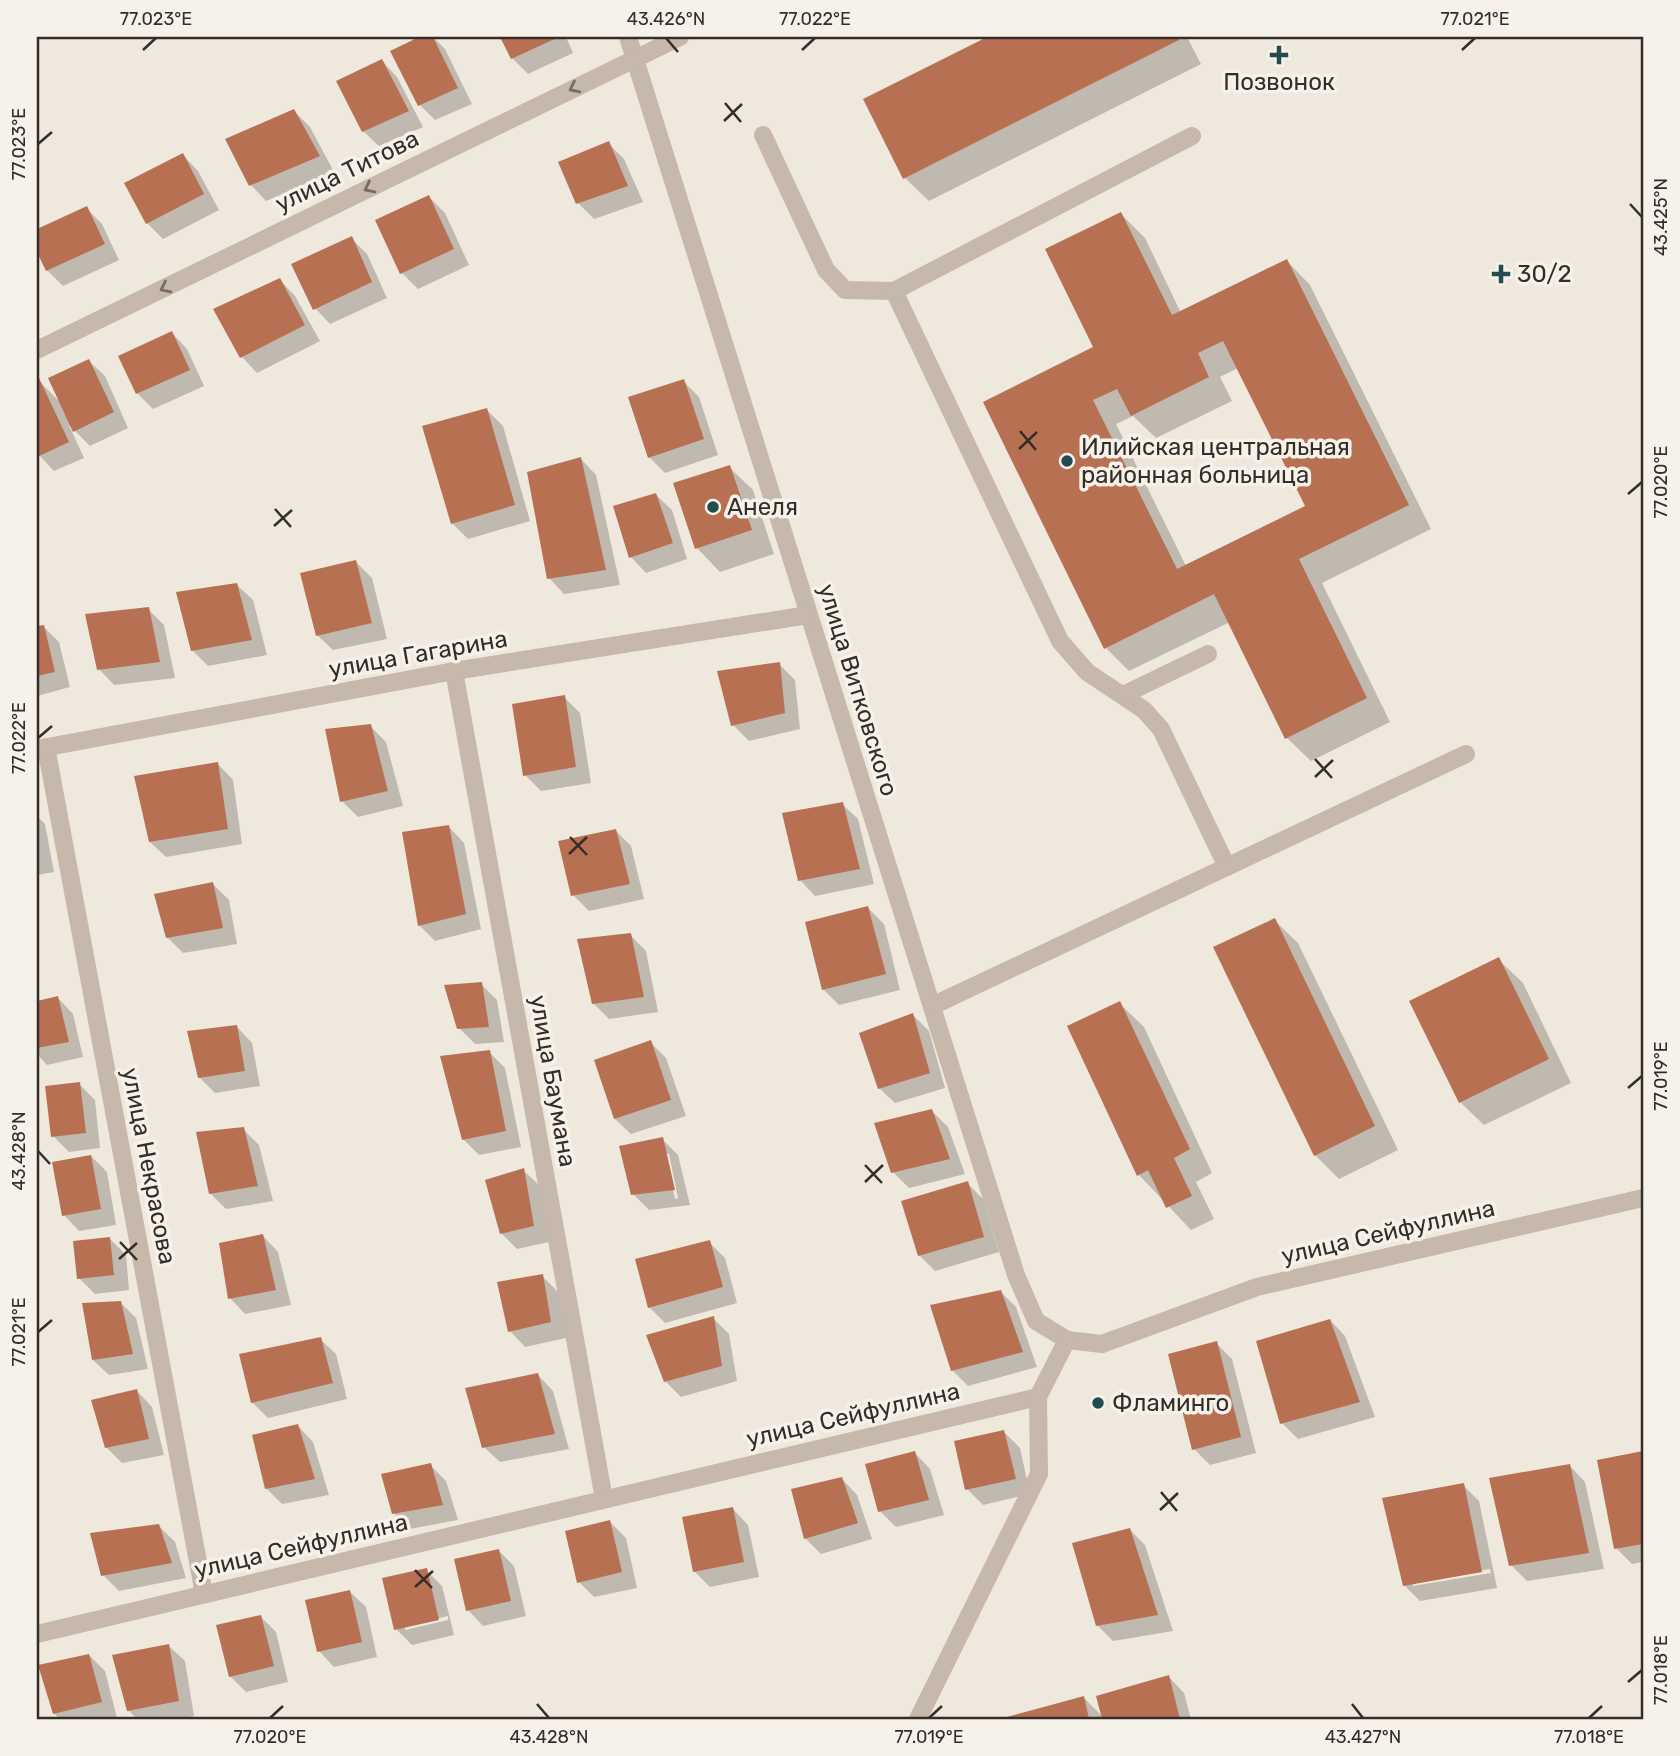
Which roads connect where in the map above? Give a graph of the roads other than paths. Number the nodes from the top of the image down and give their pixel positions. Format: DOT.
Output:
graph roads {
  1 [pos="628,37"];
  2 [pos="680,37"];
  3 [pos="635,58"];
  4 [pos="763,135"];
  5 [pos="1192,136"];
  6 [pos="894,291"];
  7 [pos="37,350"];
  8 [pos="808,615"];
  9 [pos="1208,654"];
  10 [pos="454,671"];
  11 [pos="1124,695"];
  12 [pos="41,748"];
  13 [pos="1466,754"];
  14 [pos="1227,867"];
  15 [pos="932,1006"];
  16 [pos="1643,1198"];
  17 [pos="1068,1340"];
  18 [pos="1038,1397"];
  19 [pos="604,1499"];
  20 [pos="204,1594"];
  21 [pos="37,1634"];
  22 [pos="918,1719"];
  1 -- 3 [label="street, улица Витковского"];
  2 -- 3 [label="street, улица Титова"];
  3 -- 7 [label="street, улица Титова, one-way"];
  3 -- 8 [label="street, улица Витковского"];
  4 -- 6 [label="street"];
  5 -- 6 [label="street"];
  6 -- 11 [label="street"];
  8 -- 10 [label="street, улица Гагарина"];
  8 -- 15 [label="street, улица Витковского"];
  9 -- 11 [label="street"];
  10 -- 12 [label="street, улица Гагарина"];
  10 -- 19 [label="street, улица Баумана"];
  11 -- 14 [label="street"];
  12 -- 20 [label="street, улица Некрасова"];
  13 -- 14 [label="street"];
  14 -- 15 [label="street"];
  15 -- 17 [label="street, улица Витковского"];
  16 -- 17 [label="street, улица Сейфуллина"];
  17 -- 18 [label="street"];
  18 -- 19 [label="street, улица Сейфуллина"];
  18 -- 22 [label="street"];
  19 -- 20 [label="street, улица Сейфуллина"];
  20 -- 21 [label="street, улица Сейфуллина"];
}
